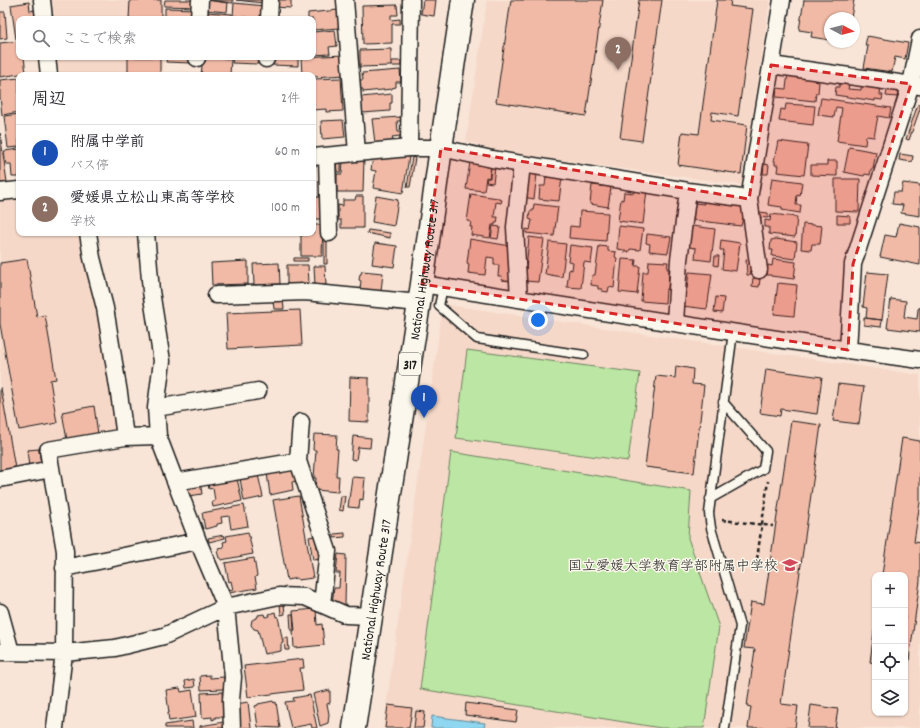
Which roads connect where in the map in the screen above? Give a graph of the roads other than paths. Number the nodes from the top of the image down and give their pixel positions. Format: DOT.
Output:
graph roads {
  1 [pos="42,0"];
  2 [pos="200,0"];
  3 [pos="270,0"];
  4 [pos="345,0"];
  5 [pos="411,0"];
  6 [pos="463,0"];
  7 [pos="782,0"];
  8 [pos="44,16"];
  9 [pos="199,16"];
  10 [pos="269,16"];
  11 [pos="920,39"];
  12 [pos="47,60"];
  13 [pos="771,65"];
  14 [pos="49,72"];
  15 [pos="916,85"];
  16 [pos="409,148"];
  17 [pos="440,148"];
  18 [pos="357,152"];
  19 [pos="320,156"];
  20 [pos="522,164"];
  21 [pos="16,190"];
  22 [pos="688,191"];
  23 [pos="0,192"];
  24 [pos="749,199"];
  25 [pos="329,233"];
  26 [pos="88,236"];
  27 [pos="146,236"];
  28 [pos="759,270"];
  29 [pos="428,291"];
  30 [pos="216,296"];
  31 [pos="519,299"];
  32 [pos="675,322"];
  33 [pos="733,332"];
  34 [pos="848,350"];
  35 [pos="584,355"];
  36 [pos="920,360"];
  37 [pos="258,391"];
  38 [pos="723,402"];
  39 [pos="156,408"];
  40 [pos="301,422"];
  41 [pos="158,436"];
  42 [pos="125,437"];
  43 [pos="298,461"];
  44 [pos="51,469"];
  45 [pos="0,479"];
  46 [pos="175,482"];
  47 [pos="710,499"];
  48 [pos="198,541"];
  49 [pos="64,568"];
  50 [pos="322,604"];
  51 [pos="226,607"];
  52 [pos="0,612"];
  53 [pos="372,616"];
  54 [pos="5,652"];
  55 [pos="64,653"];
  56 [pos="54,728"];
  57 [pos="232,728"];
  58 [pos="354,728"];
  59 [pos="725,728"];
  1 -- 8 [label="street"];
  2 -- 9 [label="street"];
  3 -- 10 [label="street"];
  4 -- 18 [label="street"];
  5 -- 16 [label="street"];
  6 -- 17 [label="highway, National Highway Route 317 / 317"];
  7 -- 13 [label="street"];
  11 -- 15 [label="street"];
  12 -- 14 [label="street"];
  13 -- 15 [label="street"];
  13 -- 24 [label="street"];
  15 -- 34 [label="street"];
  16 -- 17 [label="street"];
  16 -- 18 [label="street"];
  17 -- 20 [label="street"];
  17 -- 29 [label="highway, National Highway Route 317 / 317"];
  18 -- 19 [label="street"];
  19 -- 25 [label="street"];
  20 -- 22 [label="street"];
  20 -- 31 [label="street"];
  21 -- 23 [label="street"];
  22 -- 24 [label="street"];
  22 -- 32 [label="street"];
  24 -- 28 [label="street"];
  26 -- 42 [label="street"];
  27 -- 39 [label="street"];
  29 -- 30 [label="street"];
  29 -- 31 [label="street"];
  29 -- 35 [label="lane"];
  29 -- 53 [label="highway, National Highway Route 317 / 317"];
  31 -- 32 [label="street"];
  32 -- 33 [label="street"];
  33 -- 34 [label="street"];
  33 -- 38 [label="lane"];
  34 -- 36 [label="street"];
  37 -- 39 [label="street"];
  38 -- 47 [label="lane"];
  38 -- 47 [label="lane"];
  39 -- 41 [label="street"];
  40 -- 43 [label="street"];
  41 -- 42 [label="street"];
  41 -- 46 [label="street"];
  42 -- 44 [label="street"];
  43 -- 46 [label="street"];
  43 -- 50 [label="street"];
  44 -- 45 [label="street"];
  44 -- 49 [label="street"];
  46 -- 48 [label="street"];
  47 -- 59 [label="lane"];
  48 -- 49 [label="street"];
  48 -- 51 [label="street"];
  49 -- 55 [label="street"];
  50 -- 51 [label="street"];
  50 -- 53 [label="street"];
  51 -- 55 [label="street"];
  51 -- 57 [label="street"];
  52 -- 54 [label="street"];
  53 -- 58 [label="highway, National Highway Route 317 / 317"];
  54 -- 55 [label="street"];
  55 -- 56 [label="street"];
}
